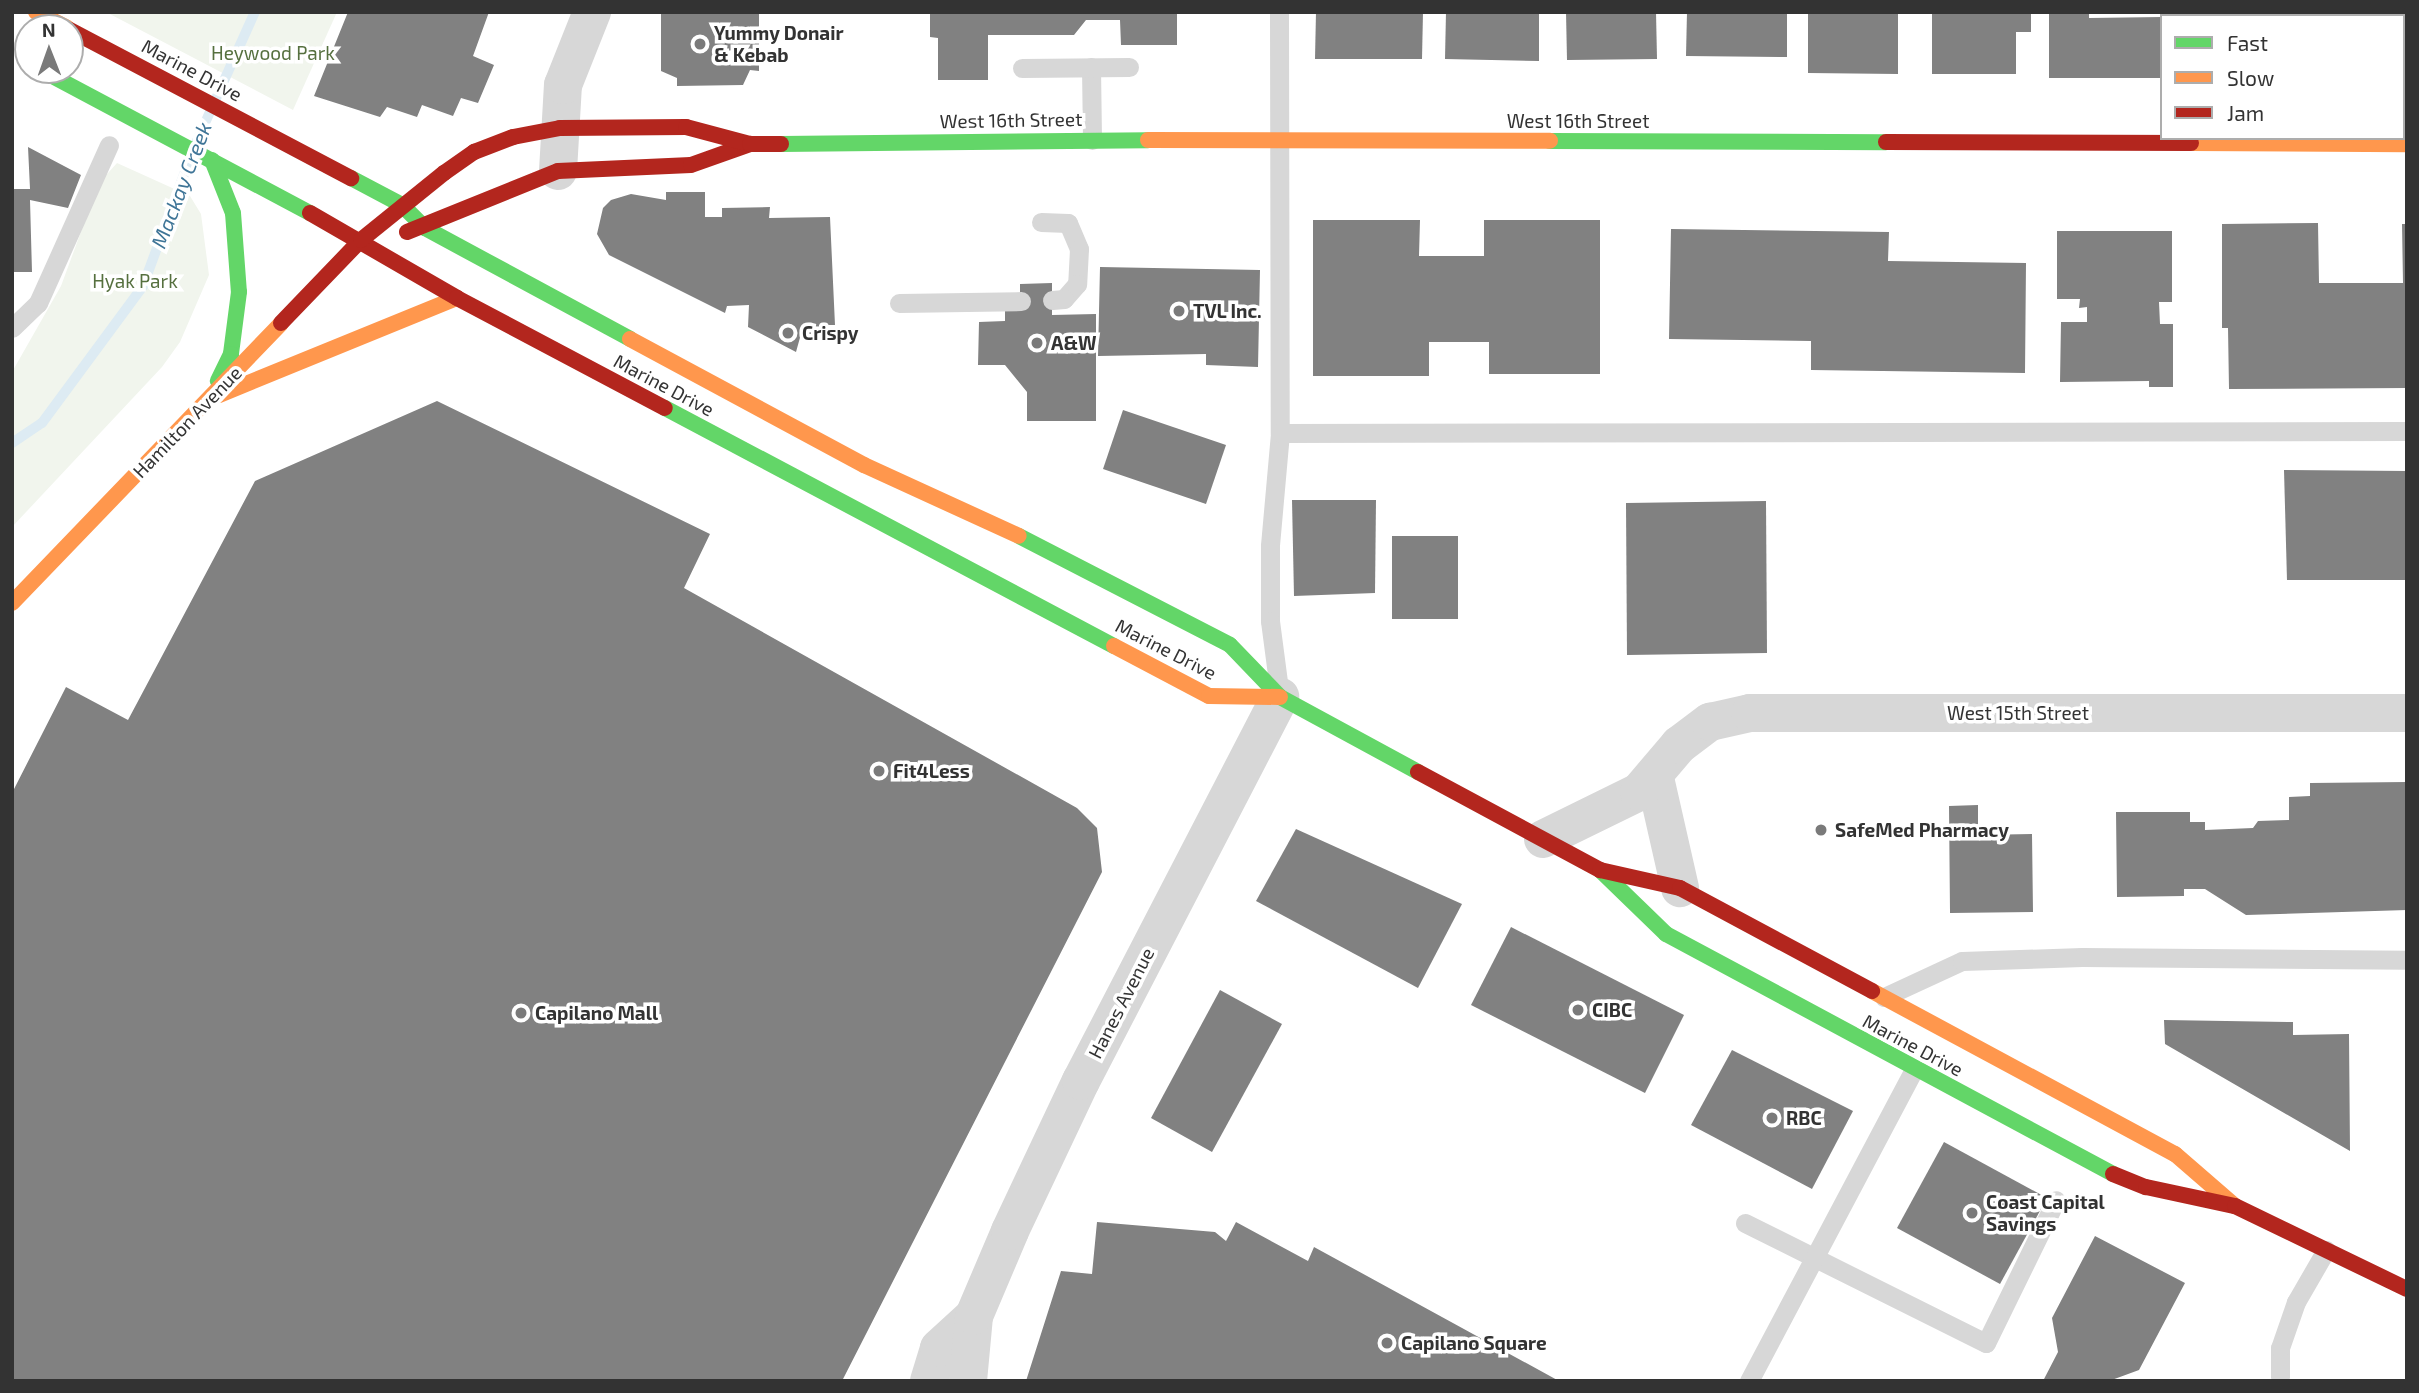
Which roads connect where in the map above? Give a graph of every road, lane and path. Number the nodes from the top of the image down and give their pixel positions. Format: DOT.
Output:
graph roads {
  1 [pos="592,12"];
  2 [pos="1279,12"];
  3 [pos="84,37"];
  4 [pos="1091,67"];
  5 [pos="1129,67"];
  6 [pos="1022,68"];
  7 [pos="68,84"];
  8 [pos="559,128"];
  9 [pos="1092,140"];
  10 [pos="1278,141"];
  11 [pos="750,144"];
  12 [pos="2407,144"];
  13 [pos="109,145"];
  14 [pos="212,160"];
  15 [pos="558,171"];
  16 [pos="402,205"];
  17 [pos="1041,222"];
  18 [pos="425,228"];
  19 [pos="361,240"];
  20 [pos="457,299"];
  21 [pos="1052,300"];
  22 [pos="1021,301"];
  23 [pos="899,303"];
  24 [pos="12,328"];
  25 [pos="209,399"];
  26 [pos="2407,431"];
  27 [pos="1280,433"];
  28 [pos="12,603"];
  29 [pos="1280,697"];
  30 [pos="2407,713"];
  31 [pos="1655,778"];
  32 [pos="1543,839"];
  33 [pos="1600,870"];
  34 [pos="1680,888"];
  35 [pos="2407,960"];
  36 [pos="1880,998"];
  37 [pos="1914,1070"];
  38 [pos="2056,1200"];
  39 [pos="2235,1206"];
  40 [pos="1745,1223"];
  41 [pos="2326,1250"];
  42 [pos="1814,1257"];
  43 [pos="2407,1289"];
  44 [pos="974,1316"];
  45 [pos="2280,1377"];
  46 [pos="929,1381"];
  47 [pos="968,1381"];
  48 [pos="1749,1381"];
  1 -- 8 [label="street"];
  2 -- 10 [label="lane"];
  3 -- 16 [label="main road, Marine Drive"];
  4 -- 5 [label="lane"];
  4 -- 6 [label="lane"];
  4 -- 9 [label="lane"];
  7 -- 14 [label="main road, Marine Drive"];
  8 -- 11 [label="main road, West 16th Street"];
  8 -- 15 [label="street"];
  8 -- 16 [label="main road, West 16th Street"];
  9 -- 10 [label="main road, West 16th Street"];
  9 -- 11 [label="main road, West 16th Street"];
  10 -- 12 [label="main road, West 16th Street"];
  10 -- 27 [label="lane"];
  11 -- 15 [label="main road, West 16th Street"];
  13 -- 24 [label="lane"];
  14 -- 19 [label="main road, Marine Drive"];
  14 -- 25 [label="main road"];
  15 -- 18 [label="main road, West 16th Street"];
  16 -- 18 [label="main road, Marine Drive"];
  16 -- 19 [label="main road, West 16th Street"];
  17 -- 21 [label="lane"];
  18 -- 19 [label="main road, West 16th Street"];
  18 -- 29 [label="main road, Marine Drive"];
  19 -- 20 [label="main road, Marine Drive"];
  19 -- 25 [label="main road, Hamilton Avenue"];
  20 -- 25 [label="main road"];
  20 -- 29 [label="main road, Marine Drive"];
  22 -- 23 [label="lane"];
  25 -- 28 [label="main road, Hamilton Avenue"];
  26 -- 27 [label="lane"];
  27 -- 29 [label="lane"];
  29 -- 32 [label="main road, Marine Drive"];
  29 -- 44 [label="street, Hanes Avenue"];
  30 -- 31 [label="street, West 15th Street"];
  31 -- 32 [label="street, West 15th Street"];
  31 -- 34 [label="street"];
  32 -- 33 [label="main road, Marine Drive"];
  33 -- 34 [label="main road, Marine Drive"];
  33 -- 37 [label="main road, Marine Drive"];
  34 -- 36 [label="main road, Marine Drive"];
  35 -- 36 [label="lane"];
  36 -- 39 [label="main road, Marine Drive"];
  37 -- 39 [label="main road, Marine Drive"];
  37 -- 42 [label="lane"];
  38 -- 42 [label="lane"];
  39 -- 41 [label="main road, Marine Drive"];
  40 -- 42 [label="lane"];
  41 -- 43 [label="main road, Marine Drive"];
  41 -- 45 [label="lane"];
  42 -- 48 [label="lane"];
  44 -- 46 [label="street, Hanes Avenue"];
  44 -- 47 [label="street, Hanes Avenue"];
}
